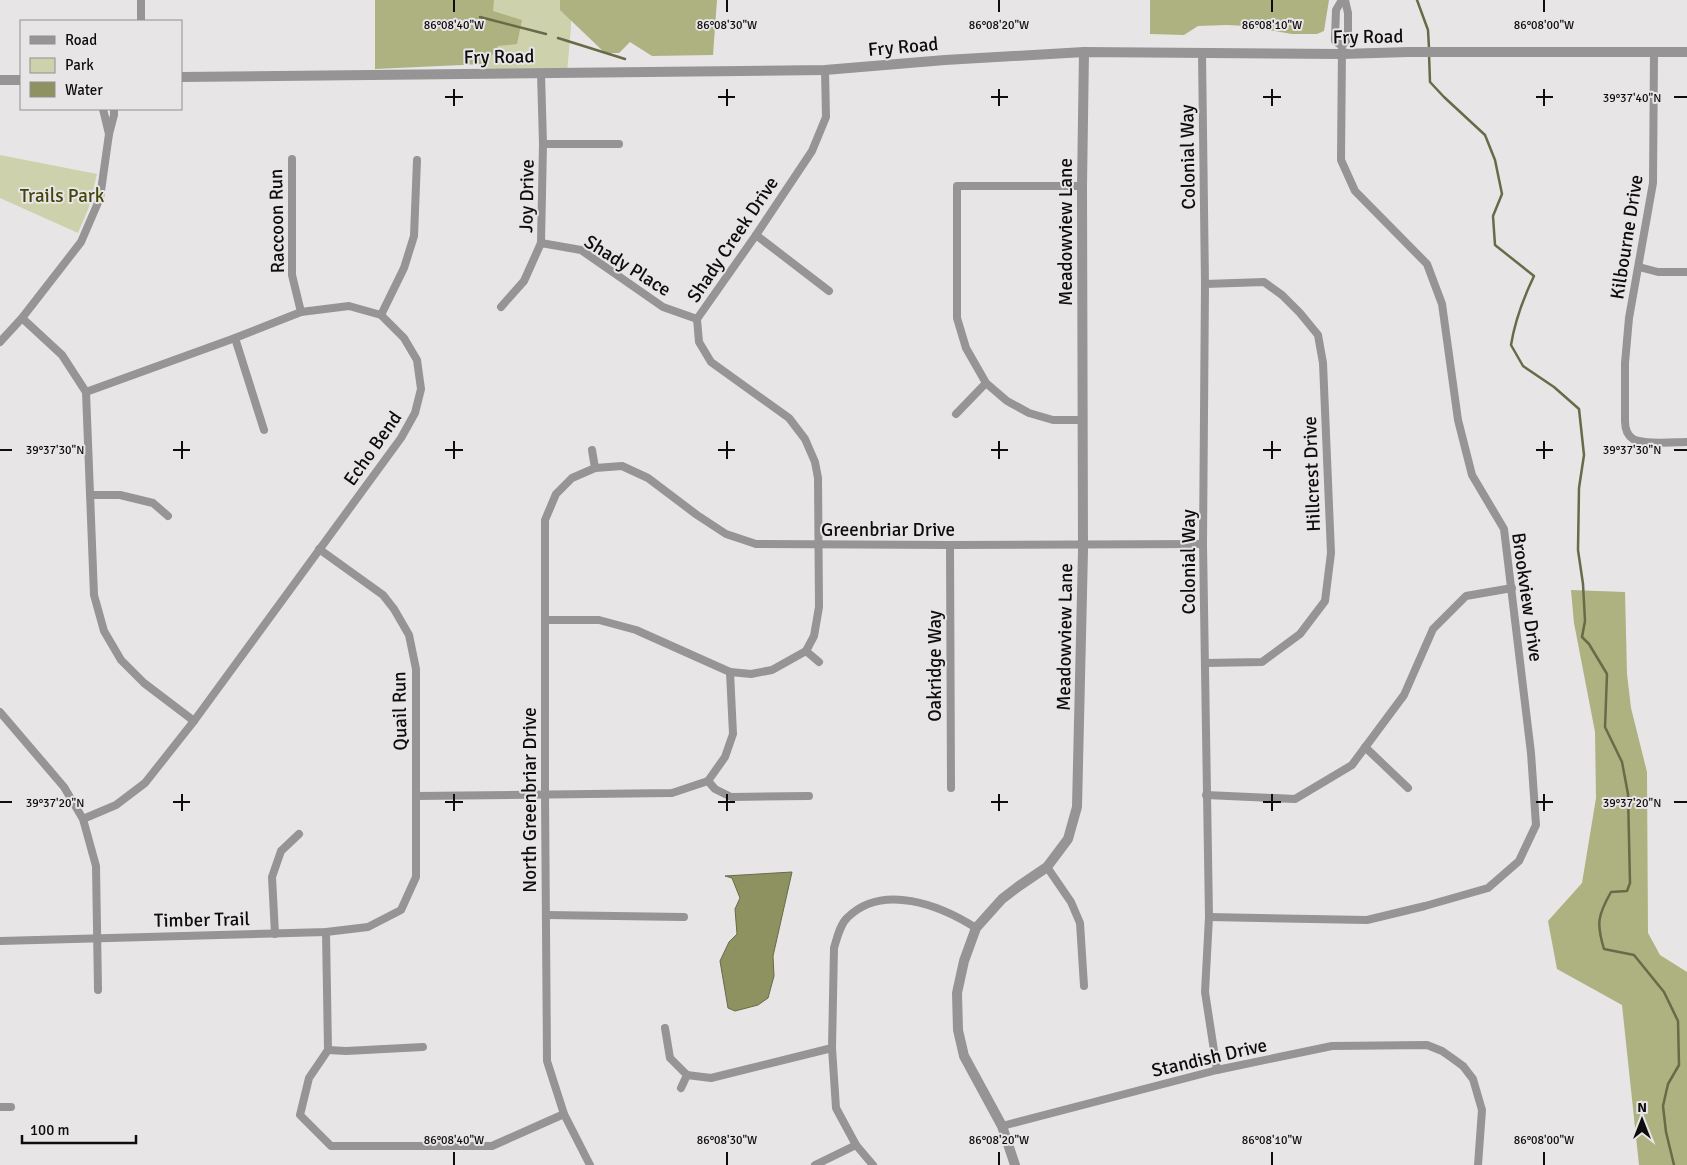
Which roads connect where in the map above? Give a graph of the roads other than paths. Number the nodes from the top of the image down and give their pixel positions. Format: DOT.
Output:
graph roads {
  1 [pos="141,0"];
  2 [pos="1343,0"];
  3 [pos="141,20"];
  4 [pos="1342,50"];
  5 [pos="1084,52"];
  6 [pos="1687,52"];
  7 [pos="1202,53"];
  8 [pos="1654,53"];
  9 [pos="825,70"];
  10 [pos="541,73"];
  11 [pos="182,77"];
  12 [pos="0,80"];
  13 [pos="20,80"];
  14 [pos="103,110"];
  15 [pos="114,110"];
  16 [pos="109,134"];
  17 [pos="543,144"];
  18 [pos="619,144"];
  19 [pos="292,159"];
  20 [pos="416,160"];
  21 [pos="1082,186"];
  22 [pos="756,235"];
  23 [pos="541,243"];
  24 [pos="1639,267"];
  25 [pos="1687,272"];
  26 [pos="1205,284"];
  27 [pos="829,291"];
  28 [pos="500,307"];
  29 [pos="300,312"];
  30 [pos="381,315"];
  31 [pos="22,318"];
  32 [pos="697,319"];
  33 [pos="235,338"];
  34 [pos="0,342"];
  35 [pos="986,383"];
  36 [pos="86,392"];
  37 [pos="956,414"];
  38 [pos="1082,420"];
  39 [pos="264,430"];
  40 [pos="1687,442"];
  41 [pos="592,450"];
  42 [pos="595,468"];
  43 [pos="90,495"];
  44 [pos="168,516"];
  45 [pos="1083,544"];
  46 [pos="1203,544"];
  47 [pos="819,545"];
  48 [pos="950,545"];
  49 [pos="319,549"];
  50 [pos="1512,588"];
  51 [pos="545,620"];
  52 [pos="806,651"];
  53 [pos="819,662"];
  54 [pos="1205,663"];
  55 [pos="730,672"];
  56 [pos="0,712"];
  57 [pos="194,721"];
  58 [pos="1365,747"];
  59 [pos="708,781"];
  60 [pos="951,788"];
  61 [pos="1408,788"];
  62 [pos="545,794"];
  63 [pos="1206,795"];
  64 [pos="416,796"];
  65 [pos="809,796"];
  66 [pos="83,819"];
  67 [pos="299,834"];
  68 [pos="1047,867"];
  69 [pos="401,910"];
  70 [pos="546,915"];
  71 [pos="684,917"];
  72 [pos="1209,917"];
  73 [pos="976,928"];
  74 [pos="326,932"];
  75 [pos="274,934"];
  76 [pos="97,938"];
  77 [pos="0,941"];
  78 [pos="1084,986"];
  79 [pos="98,990"];
  80 [pos="665,1028"];
  81 [pos="423,1046"];
  82 [pos="832,1048"];
  83 [pos="328,1050"];
  84 [pos="1217,1070"];
  85 [pos="686,1075"];
  86 [pos="681,1088"];
  87 [pos="0,1106"];
  88 [pos="11,1107"];
  89 [pos="564,1114"];
  90 [pos="1002,1126"];
  91 [pos="856,1145"];
  92 [pos="590,1165"];
  93 [pos="815,1165"];
  94 [pos="873,1165"];
  95 [pos="1015,1165"];
  96 [pos="1478,1165"];
  1 -- 3 [label="street"];
  2 -- 4 [label="street"];
  2 -- 4 [label="street"];
  4 -- 7 [label="street, Fry Road"];
  4 -- 8 [label="street, Fry Road"];
  4 -- 50 [label="street, Brookview Drive"];
  5 -- 7 [label="street, Fry Road"];
  5 -- 9 [label="street, Fry Road"];
  5 -- 21 [label="street, Meadowview Lane"];
  6 -- 8 [label="street, Fry Road"];
  7 -- 26 [label="street, Colonial Way"];
  8 -- 24 [label="street, Kilbourne Drive"];
  9 -- 10 [label="street, Fry Road"];
  9 -- 22 [label="street, Shady Creek Drive"];
  10 -- 11 [label="street, Fry Road"];
  10 -- 17 [label="street, Joy Drive"];
  12 -- 13 [label="street"];
  14 -- 16 [label="street"];
  15 -- 16 [label="street"];
  16 -- 31 [label="street"];
  17 -- 18 [label="street"];
  17 -- 23 [label="street, Joy Drive"];
  19 -- 29 [label="street, Raccoon Run"];
  20 -- 30 [label="street"];
  21 -- 35 [label="street"];
  21 -- 38 [label="street, Meadowview Lane"];
  22 -- 27 [label="street"];
  22 -- 32 [label="street, Shady Creek Drive"];
  23 -- 28 [label="street, Joy Drive"];
  23 -- 32 [label="street, Shady Place"];
  24 -- 25 [label="street"];
  24 -- 40 [label="street, Kilbourne Drive"];
  26 -- 46 [label="street, Colonial Way"];
  26 -- 54 [label="street, Hillcrest Drive"];
  29 -- 30 [label="street, Echo Bend"];
  29 -- 33 [label="street, Echo Bend"];
  30 -- 49 [label="street, Echo Bend"];
  31 -- 34 [label="street"];
  31 -- 36 [label="street"];
  32 -- 47 [label="street, Shady Creek Drive"];
  33 -- 36 [label="street, Echo Bend"];
  33 -- 39 [label="street"];
  35 -- 37 [label="street"];
  35 -- 38 [label="street"];
  36 -- 43 [label="street"];
  38 -- 45 [label="street, Meadowview Lane"];
  41 -- 42 [label="street"];
  42 -- 47 [label="street, Greenbriar Drive"];
  42 -- 51 [label="street, North Greenbriar Drive"];
  43 -- 44 [label="street"];
  43 -- 57 [label="street"];
  45 -- 46 [label="street, Greenbriar Drive"];
  45 -- 48 [label="street, Greenbriar Drive"];
  45 -- 68 [label="street, Meadowview Lane"];
  46 -- 54 [label="street, Colonial Way"];
  47 -- 48 [label="street, Greenbriar Drive"];
  47 -- 52 [label="street, Shady Creek Drive"];
  48 -- 60 [label="street, Oakridge Way"];
  49 -- 57 [label="street, Echo Bend"];
  49 -- 64 [label="street, Quail Run"];
  50 -- 58 [label="street"];
  50 -- 72 [label="street, Brookview Drive"];
  51 -- 55 [label="street"];
  51 -- 62 [label="street, North Greenbriar Drive"];
  52 -- 53 [label="street"];
  52 -- 55 [label="street"];
  54 -- 63 [label="street, Colonial Way"];
  55 -- 59 [label="street"];
  56 -- 66 [label="street"];
  57 -- 66 [label="street, Echo Bend"];
  58 -- 61 [label="street"];
  58 -- 63 [label="street"];
  59 -- 62 [label="street"];
  59 -- 65 [label="street"];
  62 -- 64 [label="street"];
  62 -- 70 [label="street, North Greenbriar Drive"];
  63 -- 72 [label="street, Colonial Way"];
  64 -- 69 [label="street, Quail Run"];
  66 -- 76 [label="street"];
  67 -- 75 [label="street"];
  68 -- 73 [label="street, Meadowview Lane"];
  68 -- 78 [label="street"];
  69 -- 74 [label="street, Timber Trail"];
  70 -- 71 [label="street"];
  70 -- 89 [label="street, North Greenbriar Drive"];
  72 -- 84 [label="street, Colonial Way"];
  73 -- 82 [label="street"];
  73 -- 90 [label="street, Meadowview Lane"];
  74 -- 75 [label="street, Timber Trail"];
  74 -- 83 [label="street"];
  75 -- 76 [label="street, Timber Trail"];
  76 -- 77 [label="street, Timber Trail"];
  76 -- 79 [label="street"];
  80 -- 85 [label="street"];
  81 -- 83 [label="street"];
  82 -- 85 [label="street"];
  82 -- 91 [label="street"];
  83 -- 89 [label="street"];
  84 -- 90 [label="street, Standish Drive"];
  84 -- 96 [label="street, Standish Drive"];
  85 -- 86 [label="street"];
  87 -- 88 [label="street"];
  89 -- 92 [label="street, North Greenbriar Drive"];
  90 -- 95 [label="street, Meadowview Lane"];
  91 -- 93 [label="street"];
  91 -- 94 [label="street"];
}
